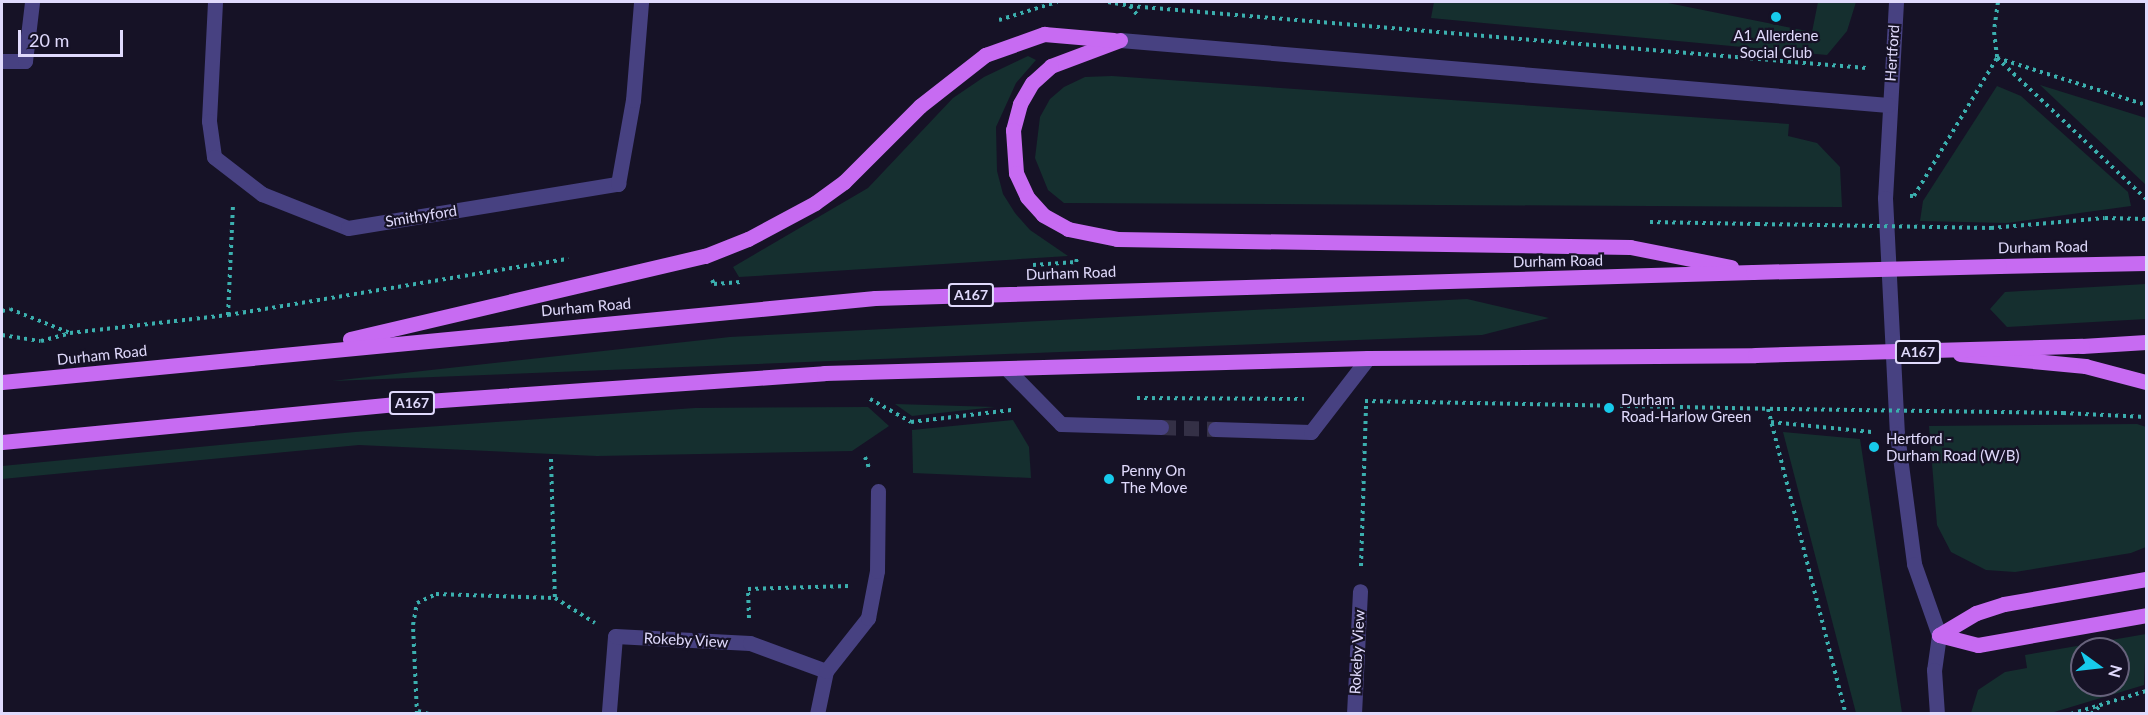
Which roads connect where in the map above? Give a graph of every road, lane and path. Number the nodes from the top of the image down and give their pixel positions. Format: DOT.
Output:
graph roads {
  1 [pos="32,2"];
  2 [pos="215,2"];
  3 [pos="641,2"];
  4 [pos="1896,2"];
  5 [pos="1998,2"];
  6 [pos="1130,6"];
  7 [pos="1120,40"];
  8 [pos="1997,58"];
  9 [pos="2,61"];
  10 [pos="1891,70"];
  11 [pos="1888,105"];
  12 [pos="2146,105"];
  13 [pos="235,173"];
  14 [pos="1885,198"];
  15 [pos="2146,199"];
  16 [pos="2146,219"];
  17 [pos="1639,222"];
  18 [pos="1084,234"];
  19 [pos="705,256"];
  20 [pos="574,258"];
  21 [pos="2146,262"];
  22 [pos="1029,265"];
  23 [pos="1754,272"];
  24 [pos="749,282"];
  25 [pos="2,310"];
  26 [pos="228,315"];
  27 [pos="70,333"];
  28 [pos="2,335"];
  29 [pos="2146,342"];
  30 [pos="1928,351"];
  31 [pos="294,352"];
  32 [pos="1368,358"];
  33 [pos="1007,369"];
  34 [pos="2,382"];
  35 [pos="2146,382"];
  36 [pos="1768,409"];
  37 [pos="1784,409"];
  38 [pos="2146,417"];
  39 [pos="1771,422"];
  40 [pos="1161,427"];
  41 [pos="1215,429"];
  42 [pos="1897,434"];
  43 [pos="2,442"];
  44 [pos="551,459"];
  45 [pos="878,491"];
  46 [pos="2146,579"];
  47 [pos="874,586"];
  48 [pos="1360,591"];
  49 [pos="555,598"];
  50 [pos="2146,615"];
  51 [pos="1940,634"];
  52 [pos="615,636"];
  53 [pos="750,643"];
  54 [pos="826,671"];
  55 [pos="2146,691"];
  56 [pos="2099,707"];
  57 [pos="609,711"];
  58 [pos="417,712"];
  59 [pos="429,714"];
  60 [pos="817,714"];
  61 [pos="1354,714"];
  62 [pos="1846,714"];
  63 [pos="1937,714"];
  64 [pos="2071,714"];
  65 [pos="2091,714"];
  1 -- 9 [label="street"];
  2 -- 13 [label="street, Smithyford"];
  3 -- 13 [label="street, Smithyford"];
  4 -- 10 [label="street, Hertford"];
  5 -- 8 [label="path"];
  6 -- 10 [label="path"];
  7 -- 11 [label="street"];
  7 -- 18 [label="main road"];
  7 -- 19 [label="main road"];
  8 -- 12 [label="path"];
  8 -- 14 [label="path"];
  8 -- 15 [label="path"];
  10 -- 11 [label="street, Hertford"];
  11 -- 14 [label="street, Hertford"];
  13 -- 26 [label="path"];
  14 -- 42 [label="street, Hertford"];
  16 -- 17 [label="path, bridge"];
  18 -- 22 [label="path"];
  18 -- 23 [label="main road"];
  19 -- 24 [label="path"];
  19 -- 31 [label="main road"];
  20 -- 26 [label="path"];
  21 -- 23 [label="main road, Durham Road / A167, bridge"];
  23 -- 31 [label="main road, Durham Road / A167"];
  25 -- 27 [label="path"];
  26 -- 27 [label="path"];
  27 -- 28 [label="path"];
  29 -- 30 [label="main road, A167, bridge"];
  30 -- 32 [label="main road, A167, bridge"];
  30 -- 35 [label="main road, bridge"];
  31 -- 34 [label="main road, Durham Road / A167"];
  32 -- 33 [label="main road, A167"];
  32 -- 41 [label="street"];
  32 -- 48 [label="path"];
  33 -- 40 [label="street"];
  33 -- 43 [label="main road, A167"];
  36 -- 39 [label="path"];
  37 -- 38 [label="path, bridge"];
  39 -- 42 [label="path"];
  39 -- 62 [label="path"];
  42 -- 51 [label="street, Hertford"];
  44 -- 49 [label="path"];
  45 -- 47 [label="street"];
  46 -- 51 [label="main road"];
  47 -- 53 [label="path"];
  47 -- 54 [label="street"];
  48 -- 61 [label="street, Rokeby View"];
  49 -- 52 [label="path"];
  49 -- 58 [label="path"];
  50 -- 51 [label="main road"];
  51 -- 63 [label="street"];
  52 -- 53 [label="street, Rokeby View"];
  52 -- 57 [label="street"];
  53 -- 54 [label="street, Rokeby View"];
  54 -- 60 [label="street"];
  55 -- 56 [label="path"];
  56 -- 64 [label="path"];
  56 -- 65 [label="path"];
  58 -- 59 [label="path"];
}
